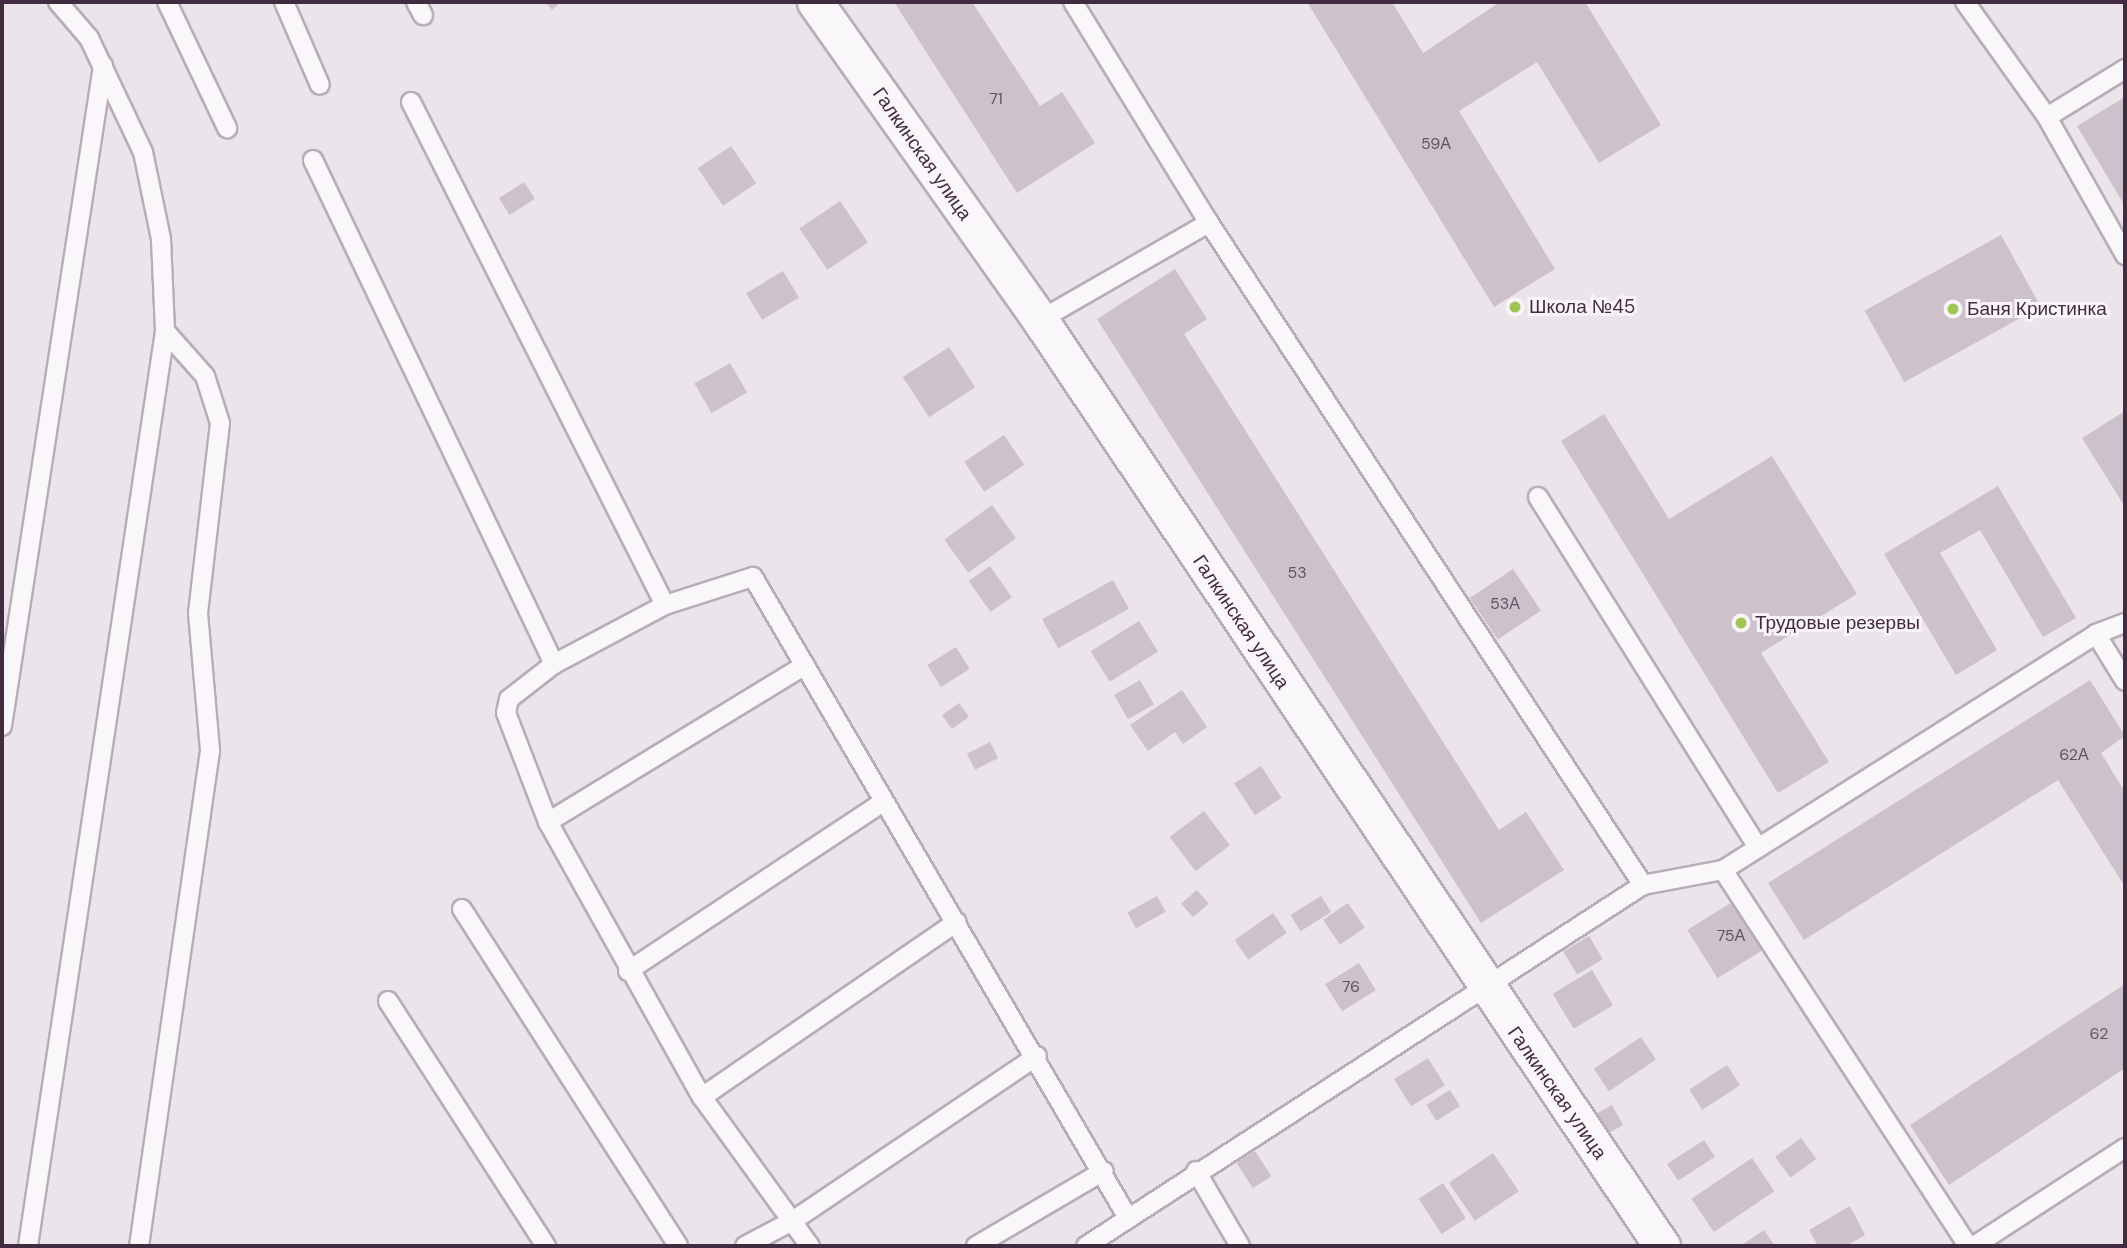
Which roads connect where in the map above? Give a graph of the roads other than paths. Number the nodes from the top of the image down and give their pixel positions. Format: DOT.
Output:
graph roads {
  1 [pos="58,2"];
  2 [pos="167,2"];
  3 [pos="284,2"];
  4 [pos="815,2"];
  5 [pos="1073,2"];
  6 [pos="1965,2"];
  7 [pos="103,66"];
  8 [pos="2125,69"];
  9 [pos="320,85"];
  10 [pos="411,102"];
  11 [pos="2047,117"];
  12 [pos="227,128"];
  13 [pos="313,160"];
  14 [pos="1209,223"];
  15 [pos="2125,256"];
  16 [pos="1040,320"];
  17 [pos="166,331"];
  18 [pos="1538,497"];
  19 [pos="665,605"];
  20 [pos="2125,624"];
  21 [pos="2096,634"];
  22 [pos="554,664"];
  23 [pos="805,665"];
  24 [pos="2125,681"];
  25 [pos="2,726"];
  26 [pos="883,802"];
  27 [pos="548,822"];
  28 [pos="1758,848"];
  29 [pos="1723,870"];
  30 [pos="1643,885"];
  31 [pos="462,909"];
  32 [pos="957,922"];
  33 [pos="628,971"];
  34 [pos="1487,991"];
  35 [pos="388,1001"];
  36 [pos="1037,1056"];
  37 [pos="702,1097"];
  38 [pos="2125,1148"];
  39 [pos="1104,1171"];
  40 [pos="1196,1171"];
  41 [pos="1128,1218"];
  42 [pos="794,1220"];
  43 [pos="28,1246"];
  44 [pos="139,1246"];
  45 [pos="546,1246"];
  46 [pos="678,1246"];
  47 [pos="745,1246"];
  48 [pos="810,1246"];
  49 [pos="976,1246"];
  50 [pos="1086,1246"];
  51 [pos="1240,1246"];
  52 [pos="1662,1246"];
  53 [pos="1968,1246"];
  54 [pos="1974,1246"];
  1 -- 7 [label="lane"];
  2 -- 12 [label="lane"];
  3 -- 9 [label="lane"];
  4 -- 16 [label="street, Галкинская улица"];
  5 -- 14 [label="lane"];
  6 -- 11 [label="lane"];
  7 -- 17 [label="lane"];
  7 -- 25 [label="lane"];
  8 -- 11 [label="lane"];
  10 -- 19 [label="lane"];
  11 -- 15 [label="lane"];
  13 -- 22 [label="lane"];
  14 -- 16 [label="lane"];
  14 -- 30 [label="lane"];
  16 -- 34 [label="street, Галкинская улица"];
  17 -- 43 [label="lane"];
  17 -- 44 [label="lane"];
  18 -- 28 [label="lane"];
  19 -- 22 [label="lane"];
  19 -- 23 [label="lane"];
  20 -- 21 [label="lane"];
  21 -- 24 [label="lane"];
  21 -- 28 [label="lane"];
  22 -- 27 [label="lane"];
  23 -- 26 [label="lane"];
  23 -- 27 [label="lane"];
  26 -- 32 [label="lane"];
  26 -- 33 [label="lane"];
  27 -- 33 [label="lane"];
  28 -- 29 [label="lane"];
  29 -- 30 [label="lane"];
  29 -- 53 [label="lane"];
  30 -- 34 [label="lane"];
  31 -- 46 [label="lane"];
  32 -- 36 [label="lane"];
  32 -- 37 [label="lane"];
  33 -- 37 [label="lane"];
  34 -- 40 [label="lane"];
  34 -- 52 [label="street, Галкинская улица"];
  35 -- 45 [label="lane"];
  36 -- 39 [label="lane"];
  36 -- 42 [label="lane"];
  37 -- 42 [label="lane"];
  38 -- 54 [label="lane"];
  39 -- 41 [label="lane"];
  39 -- 49 [label="lane"];
  40 -- 41 [label="lane"];
  40 -- 51 [label="lane"];
  41 -- 50 [label="lane"];
  42 -- 47 [label="lane"];
  42 -- 48 [label="lane"];
}
